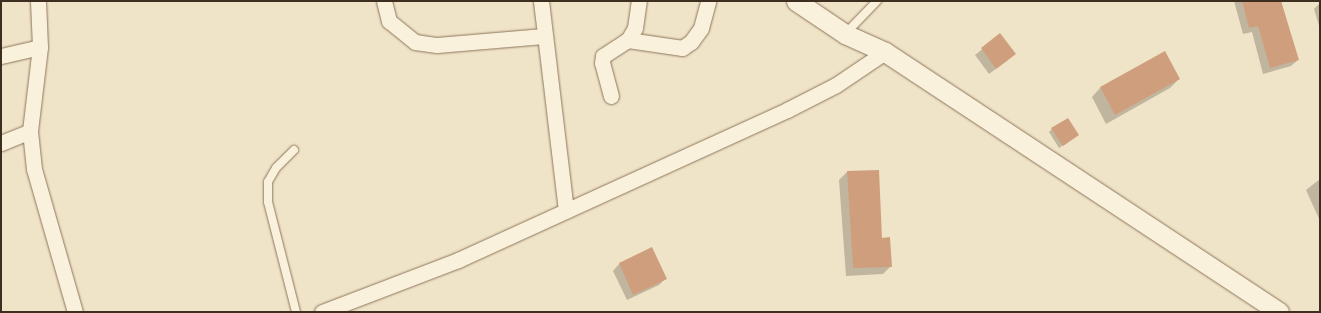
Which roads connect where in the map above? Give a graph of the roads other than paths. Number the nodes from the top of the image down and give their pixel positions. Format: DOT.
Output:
graph roads {
  1 [pos="38,1"];
  2 [pos="384,1"];
  3 [pos="541,1"];
  4 [pos="639,1"];
  5 [pos="708,1"];
  6 [pos="796,1"];
  7 [pos="877,1"];
  8 [pos="845,34"];
  9 [pos="544,36"];
  10 [pos="628,40"];
  11 [pos="40,46"];
  12 [pos="885,52"];
  13 [pos="1,56"];
  14 [pos="611,96"];
  15 [pos="30,132"];
  16 [pos="1,143"];
  17 [pos="294,150"];
  18 [pos="566,211"];
  19 [pos="75,312"];
  20 [pos="296,312"];
  21 [pos="322,312"];
  22 [pos="1279,312"];
  1 -- 11 [label="street"];
  2 -- 9 [label="street"];
  3 -- 9 [label="street"];
  4 -- 10 [label="street"];
  5 -- 10 [label="street"];
  6 -- 8 [label="street"];
  7 -- 8 [label="lane"];
  8 -- 12 [label="street"];
  9 -- 18 [label="street"];
  10 -- 14 [label="street"];
  11 -- 13 [label="street"];
  11 -- 15 [label="street"];
  12 -- 18 [label="street"];
  12 -- 22 [label="street"];
  15 -- 16 [label="street"];
  15 -- 19 [label="street"];
  17 -- 20 [label="lane"];
  18 -- 21 [label="street"];
}
